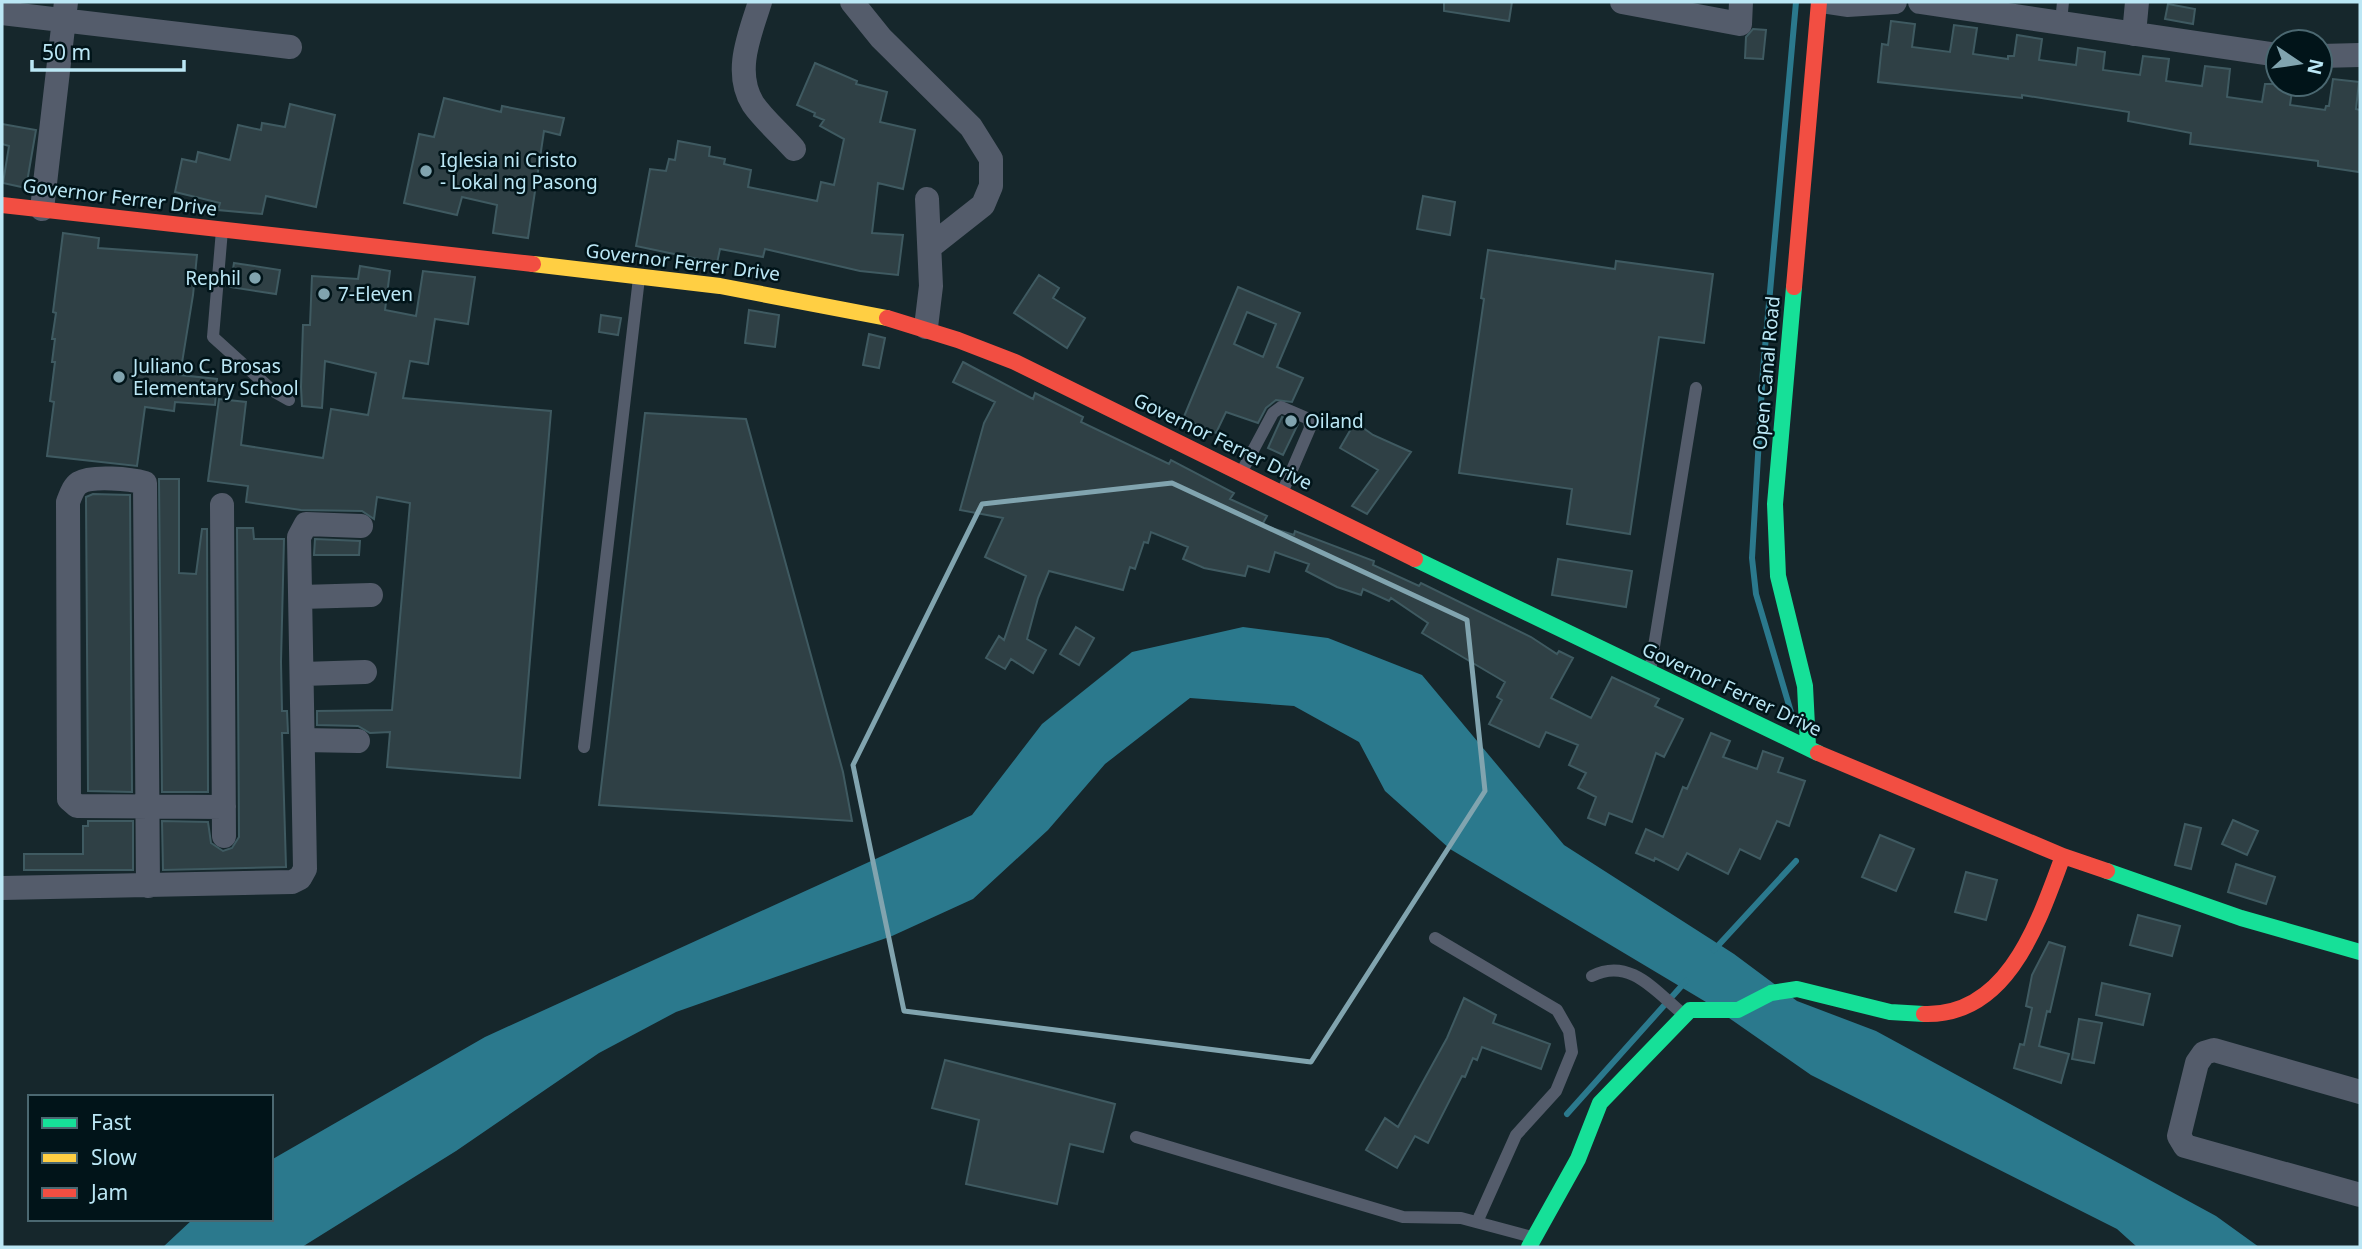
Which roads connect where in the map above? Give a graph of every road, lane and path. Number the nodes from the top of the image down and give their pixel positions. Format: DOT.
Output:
graph roads {
  1 [pos="760,2"];
  2 [pos="852,2"];
  3 [pos="1622,2"];
  4 [pos="1741,2"];
  5 [pos="1819,2"];
  6 [pos="1827,2"];
  7 [pos="1895,2"];
  8 [pos="1927,2"];
  9 [pos="2137,2"];
  10 [pos="1666,5"];
  11 [pos="1995,7"];
  12 [pos="65,11"];
  13 [pos="2062,12"];
  14 [pos="2,13"];
  15 [pos="2133,34"];
  16 [pos="290,47"];
  17 [pos="2264,53"];
  18 [pos="2360,55"];
  19 [pos="2334,56"];
  20 [pos="794,149"];
  21 [pos="928,199"];
  22 [pos="2,205"];
  23 [pos="42,209"];
  24 [pos="222,230"];
  25 [pos="931,246"];
  26 [pos="639,276"];
  27 [pos="926,327"];
  28 [pos="1696,388"];
  29 [pos="289,400"];
  30 [pos="1240,474"];
  31 [pos="1282,494"];
  32 [pos="222,505"];
  33 [pos="361,526"];
  34 [pos="371,595"];
  35 [pos="301,597"];
  36 [pos="365,671"];
  37 [pos="303,674"];
  38 [pos="1650,674"];
  39 [pos="303,740"];
  40 [pos="358,741"];
  41 [pos="1808,746"];
  42 [pos="584,747"];
  43 [pos="224,807"];
  44 [pos="148,808"];
  45 [pos="225,836"];
  46 [pos="2063,856"];
  47 [pos="148,886"];
  48 [pos="2,888"];
  49 [pos="1435,939"];
  50 [pos="2360,952"];
  51 [pos="1592,976"];
  52 [pos="1684,1015"];
  53 [pos="2360,1092"];
  54 [pos="1136,1137"];
  55 [pos="2360,1195"];
  56 [pos="1477,1222"];
  57 [pos="1530,1242"];
  1 -- 20 [label="street"];
  2 -- 25 [label="street"];
  3 -- 10 [label="street"];
  4 -- 10 [label="street"];
  5 -- 41 [label="main road, Open Canal Road"];
  6 -- 7 [label="street"];
  8 -- 11 [label="street"];
  9 -- 15 [label="street"];
  11 -- 13 [label="street"];
  12 -- 14 [label="street"];
  12 -- 16 [label="street"];
  12 -- 23 [label="street"];
  13 -- 15 [label="street"];
  15 -- 17 [label="street"];
  18 -- 19 [label="street"];
  21 -- 25 [label="street"];
  22 -- 23 [label="main road, Governor Ferrer Drive"];
  23 -- 24 [label="main road, Governor Ferrer Drive"];
  24 -- 26 [label="main road, Governor Ferrer Drive"];
  24 -- 29 [label="lane"];
  25 -- 27 [label="street"];
  26 -- 27 [label="main road, Governor Ferrer Drive"];
  26 -- 42 [label="lane"];
  27 -- 30 [label="main road, Governor Ferrer Drive"];
  28 -- 38 [label="lane"];
  30 -- 31 [label="main road, Governor Ferrer Drive"];
  30 -- 31 [label="lane"];
  31 -- 38 [label="main road, Governor Ferrer Drive"];
  32 -- 43 [label="street"];
  33 -- 35 [label="street"];
  34 -- 35 [label="street"];
  35 -- 37 [label="street"];
  36 -- 37 [label="street"];
  37 -- 39 [label="street"];
  38 -- 41 [label="main road, Governor Ferrer Drive"];
  39 -- 40 [label="street"];
  39 -- 47 [label="street"];
  41 -- 46 [label="main road, Governor Ferrer Drive"];
  43 -- 44 [label="street"];
  43 -- 45 [label="street"];
  44 -- 44 [label="street"];
  44 -- 47 [label="street"];
  46 -- 50 [label="main road, Governor Ferrer Drive"];
  46 -- 52 [label="main road"];
  47 -- 48 [label="street"];
  49 -- 56 [label="lane"];
  51 -- 52 [label="lane"];
  52 -- 57 [label="main road"];
  53 -- 55 [label="street"];
  54 -- 56 [label="lane"];
  56 -- 57 [label="lane"];
}
